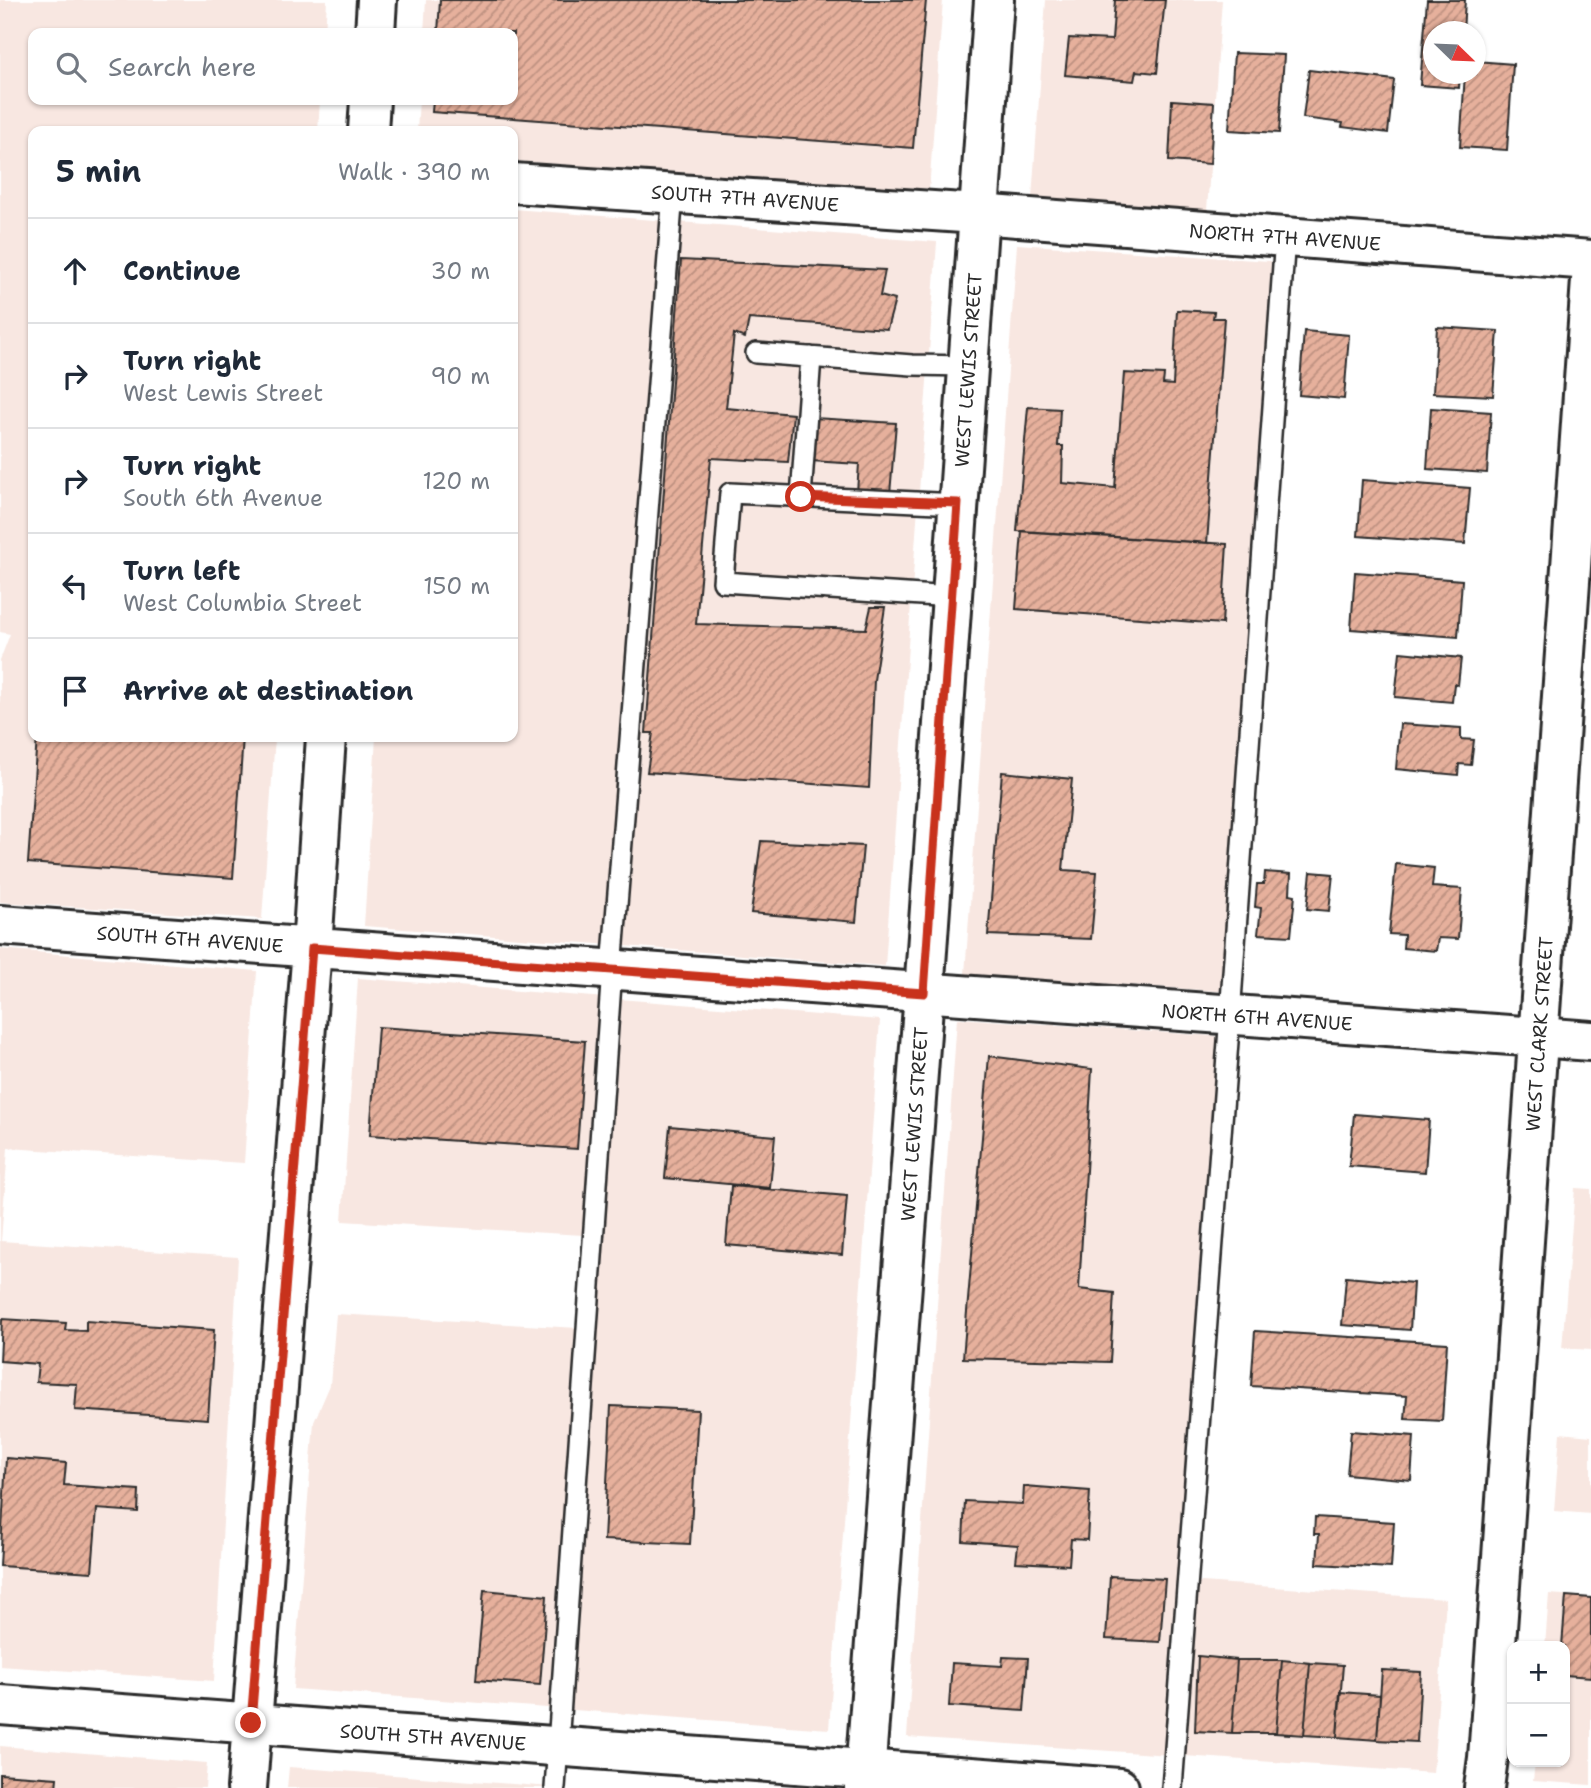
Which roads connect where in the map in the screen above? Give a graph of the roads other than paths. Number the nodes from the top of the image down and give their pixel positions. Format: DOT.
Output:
graph roads {
  1 [pos="377,0"];
  2 [pos="994,0"];
  3 [pos="374,28"];
  4 [pos="370,105"];
  5 [pos="368,126"];
  6 [pos="518,183"];
  7 [pos="673,193"];
  8 [pos="978,214"];
  9 [pos="1285,237"];
  10 [pos="1591,260"];
  11 [pos="1591,280"];
  12 [pos="756,353"];
  13 [pos="811,357"];
  14 [pos="968,366"];
  15 [pos="801,497"];
  16 [pos="958,503"];
  17 [pos="952,597"];
  18 [pos="326,742"];
  19 [pos="0,925"];
  20 [pos="312,948"];
  21 [pos="612,969"];
  22 [pos="924,993"];
  23 [pos="1230,1015"];
  24 [pos="1538,1037"];
  25 [pos="1591,1041"];
  26 [pos="0,1705"];
  27 [pos="251,1723"];
  28 [pos="557,1746"];
  29 [pos="865,1779"];
  30 [pos="247,1788"];
  31 [pos="555,1788"];
  32 [pos="1119,1788"];
  33 [pos="1172,1788"];
  34 [pos="1484,1788"];
  1 -- 3 [label="street"];
  2 -- 8 [label="street, WEST LEWIS STREET"];
  4 -- 5 [label="street"];
  6 -- 7 [label="street, SOUTH 7TH AVENUE"];
  7 -- 8 [label="street, SOUTH 7TH AVENUE"];
  7 -- 21 [label="lane"];
  8 -- 9 [label="street, NORTH 7TH AVENUE"];
  8 -- 14 [label="street, WEST LEWIS STREET"];
  9 -- 10 [label="street, NORTH 7TH AVENUE"];
  9 -- 23 [label="lane"];
  11 -- 24 [label="street, WEST CLARK STREET"];
  12 -- 13 [label="lane"];
  13 -- 14 [label="lane"];
  13 -- 15 [label="lane"];
  14 -- 16 [label="street, WEST LEWIS STREET"];
  15 -- 16 [label="lane"];
  15 -- 17 [label="lane"];
  16 -- 17 [label="street, WEST LEWIS STREET"];
  17 -- 22 [label="street, WEST LEWIS STREET"];
  18 -- 20 [label="street"];
  19 -- 20 [label="street, SOUTH 6TH AVENUE"];
  20 -- 21 [label="street, SOUTH 6TH AVENUE"];
  20 -- 27 [label="street"];
  21 -- 22 [label="street, SOUTH 6TH AVENUE"];
  21 -- 28 [label="lane"];
  22 -- 23 [label="street, NORTH 6TH AVENUE"];
  22 -- 29 [label="street, WEST LEWIS STREET"];
  23 -- 24 [label="street, NORTH 6TH AVENUE"];
  23 -- 33 [label="lane"];
  24 -- 25 [label="street, NORTH 6TH AVENUE"];
  24 -- 34 [label="street, WEST CLARK STREET"];
  26 -- 27 [label="street, SOUTH 5TH AVENUE"];
  27 -- 28 [label="street, SOUTH 5TH AVENUE"];
  27 -- 30 [label="street"];
  28 -- 29 [label="street, SOUTH 5TH AVENUE"];
  28 -- 31 [label="lane"];
  29 -- 32 [label="street, SOUTH 5TH AVENUE"];
}
